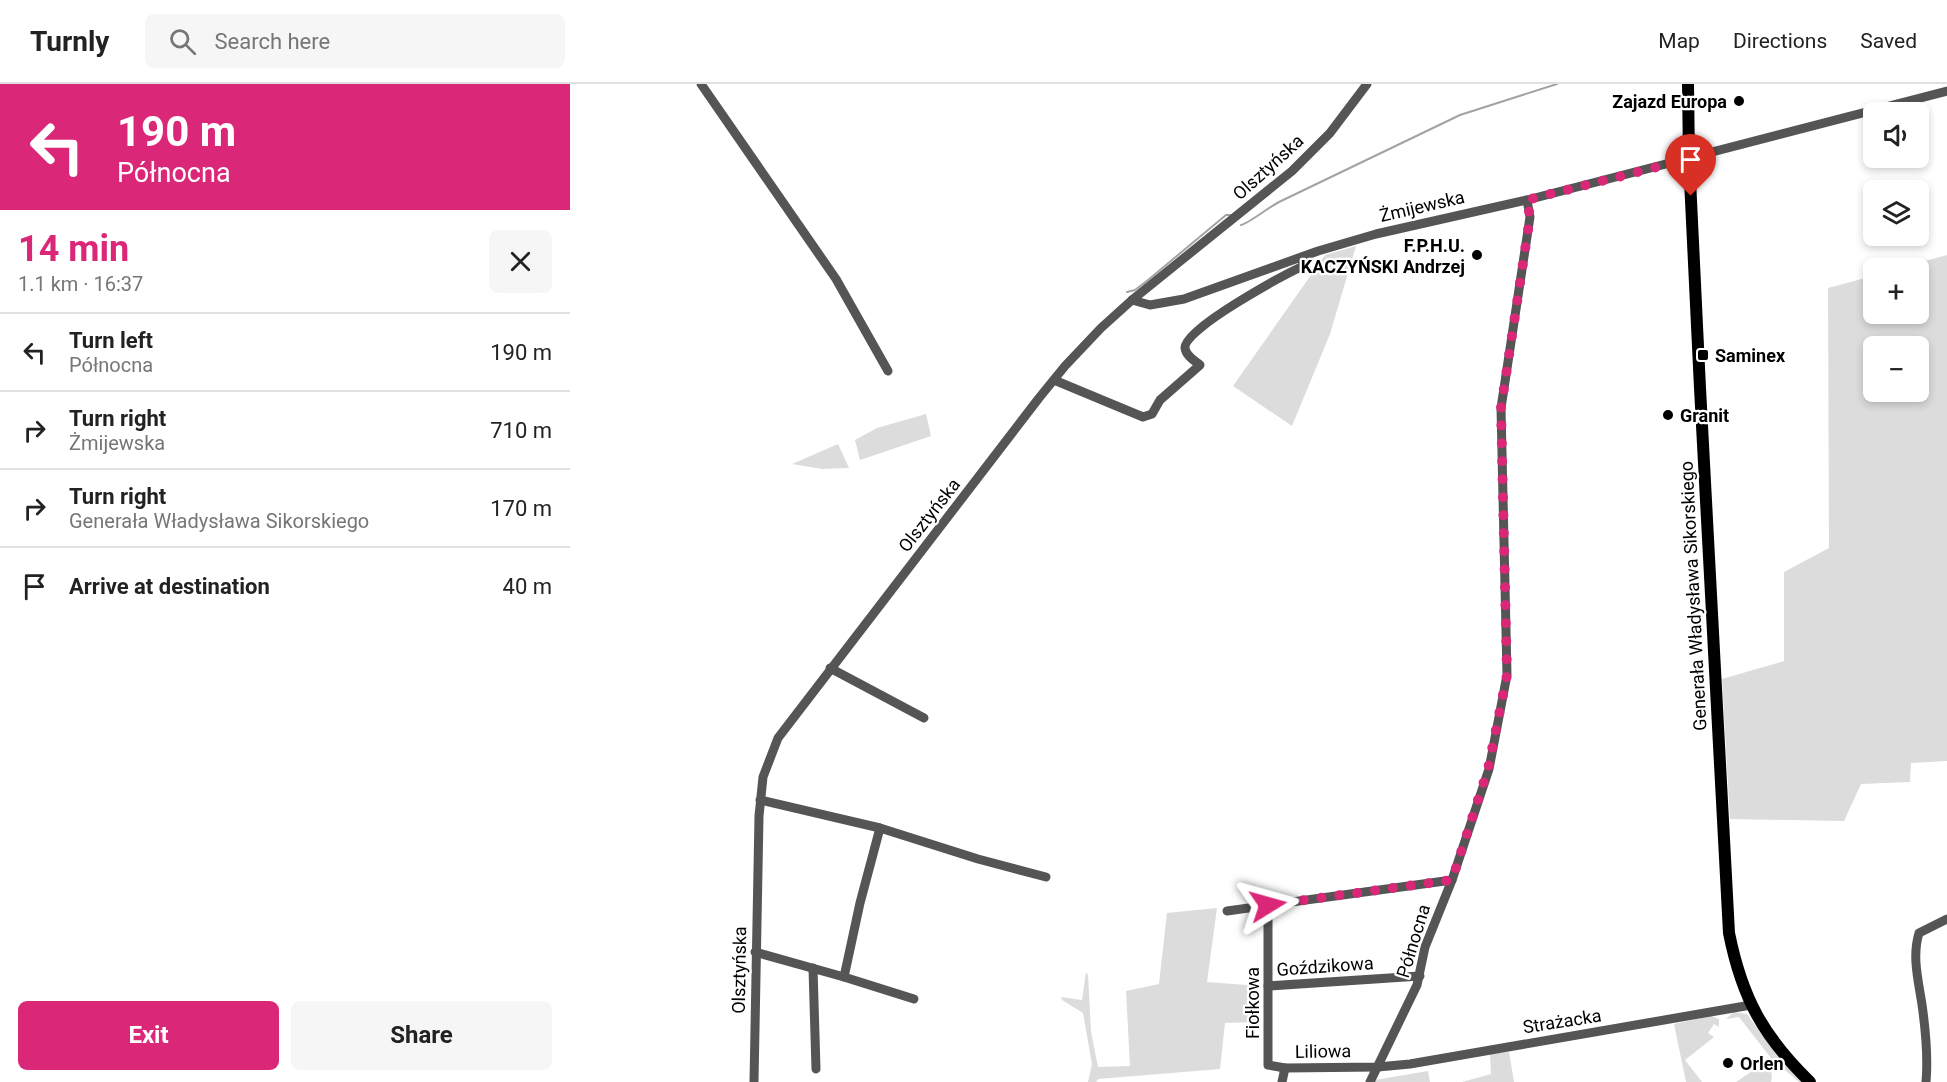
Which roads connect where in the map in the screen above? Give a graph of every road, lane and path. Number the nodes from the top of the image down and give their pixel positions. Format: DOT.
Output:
graph roads {
  1 [pos="701,84"];
  2 [pos="1367,84"];
  3 [pos="1688,84"];
  4 [pos="1947,91"];
  5 [pos="1689,159"];
  6 [pos="1527,200"];
  7 [pos="1302,257"];
  8 [pos="1132,300"];
  9 [pos="888,371"];
  10 [pos="1054,380"];
  11 [pos="830,668"];
  12 [pos="924,718"];
  13 [pos="760,800"];
  14 [pos="880,828"];
  15 [pos="1046,877"];
  16 [pos="1452,880"];
  17 [pos="1268,905"];
  18 [pos="1227,911"];
  19 [pos="1947,919"];
  20 [pos="755,952"];
  21 [pos="813,968"];
  22 [pos="1420,976"];
  23 [pos="844,977"];
  24 [pos="1268,987"];
  25 [pos="914,999"];
  26 [pos="1751,1005"];
  27 [pos="1268,1065"];
  28 [pos="1378,1067"];
  29 [pos="1285,1068"];
  30 [pos="816,1069"];
  31 [pos="754,1082"];
  32 [pos="1282,1082"];
  33 [pos="1370,1082"];
  34 [pos="1810,1082"];
  35 [pos="1926,1082"];
  1 -- 9 [label="street"];
  2 -- 8 [label="street, Olsztyńska"];
  3 -- 5 [label="main road, Generała Władysława Sikorskiego"];
  4 -- 5 [label="street, Żmijewska"];
  5 -- 6 [label="street, Żmijewska"];
  5 -- 26 [label="main road, Generała Władysława Sikorskiego"];
  6 -- 7 [label="street, Żmijewska"];
  6 -- 16 [label="street, Północna"];
  7 -- 8 [label="street, Żmijewska"];
  7 -- 10 [label="street"];
  8 -- 10 [label="street, Olsztyńska"];
  10 -- 11 [label="street, Olsztyńska"];
  11 -- 12 [label="street"];
  11 -- 13 [label="street, Olsztyńska"];
  13 -- 14 [label="street"];
  13 -- 20 [label="street, Olsztyńska"];
  14 -- 15 [label="street"];
  14 -- 23 [label="street"];
  16 -- 17 [label="street"];
  16 -- 22 [label="street, Północna"];
  17 -- 18 [label="street"];
  17 -- 24 [label="street, Fiołkowa"];
  19 -- 35 [label="street"];
  20 -- 21 [label="street"];
  20 -- 31 [label="street, Olsztyńska"];
  21 -- 23 [label="street"];
  21 -- 30 [label="street"];
  22 -- 24 [label="street, Goździkowa"];
  22 -- 28 [label="street, Północna"];
  23 -- 25 [label="street"];
  24 -- 27 [label="street, Fiołkowa"];
  26 -- 28 [label="street, Strażacka"];
  26 -- 34 [label="main road, Generała Władysława Sikorskiego"];
  27 -- 29 [label="street, Liliowa"];
  28 -- 29 [label="street, Liliowa"];
  28 -- 33 [label="street, Północna"];
  29 -- 32 [label="street"];
}
